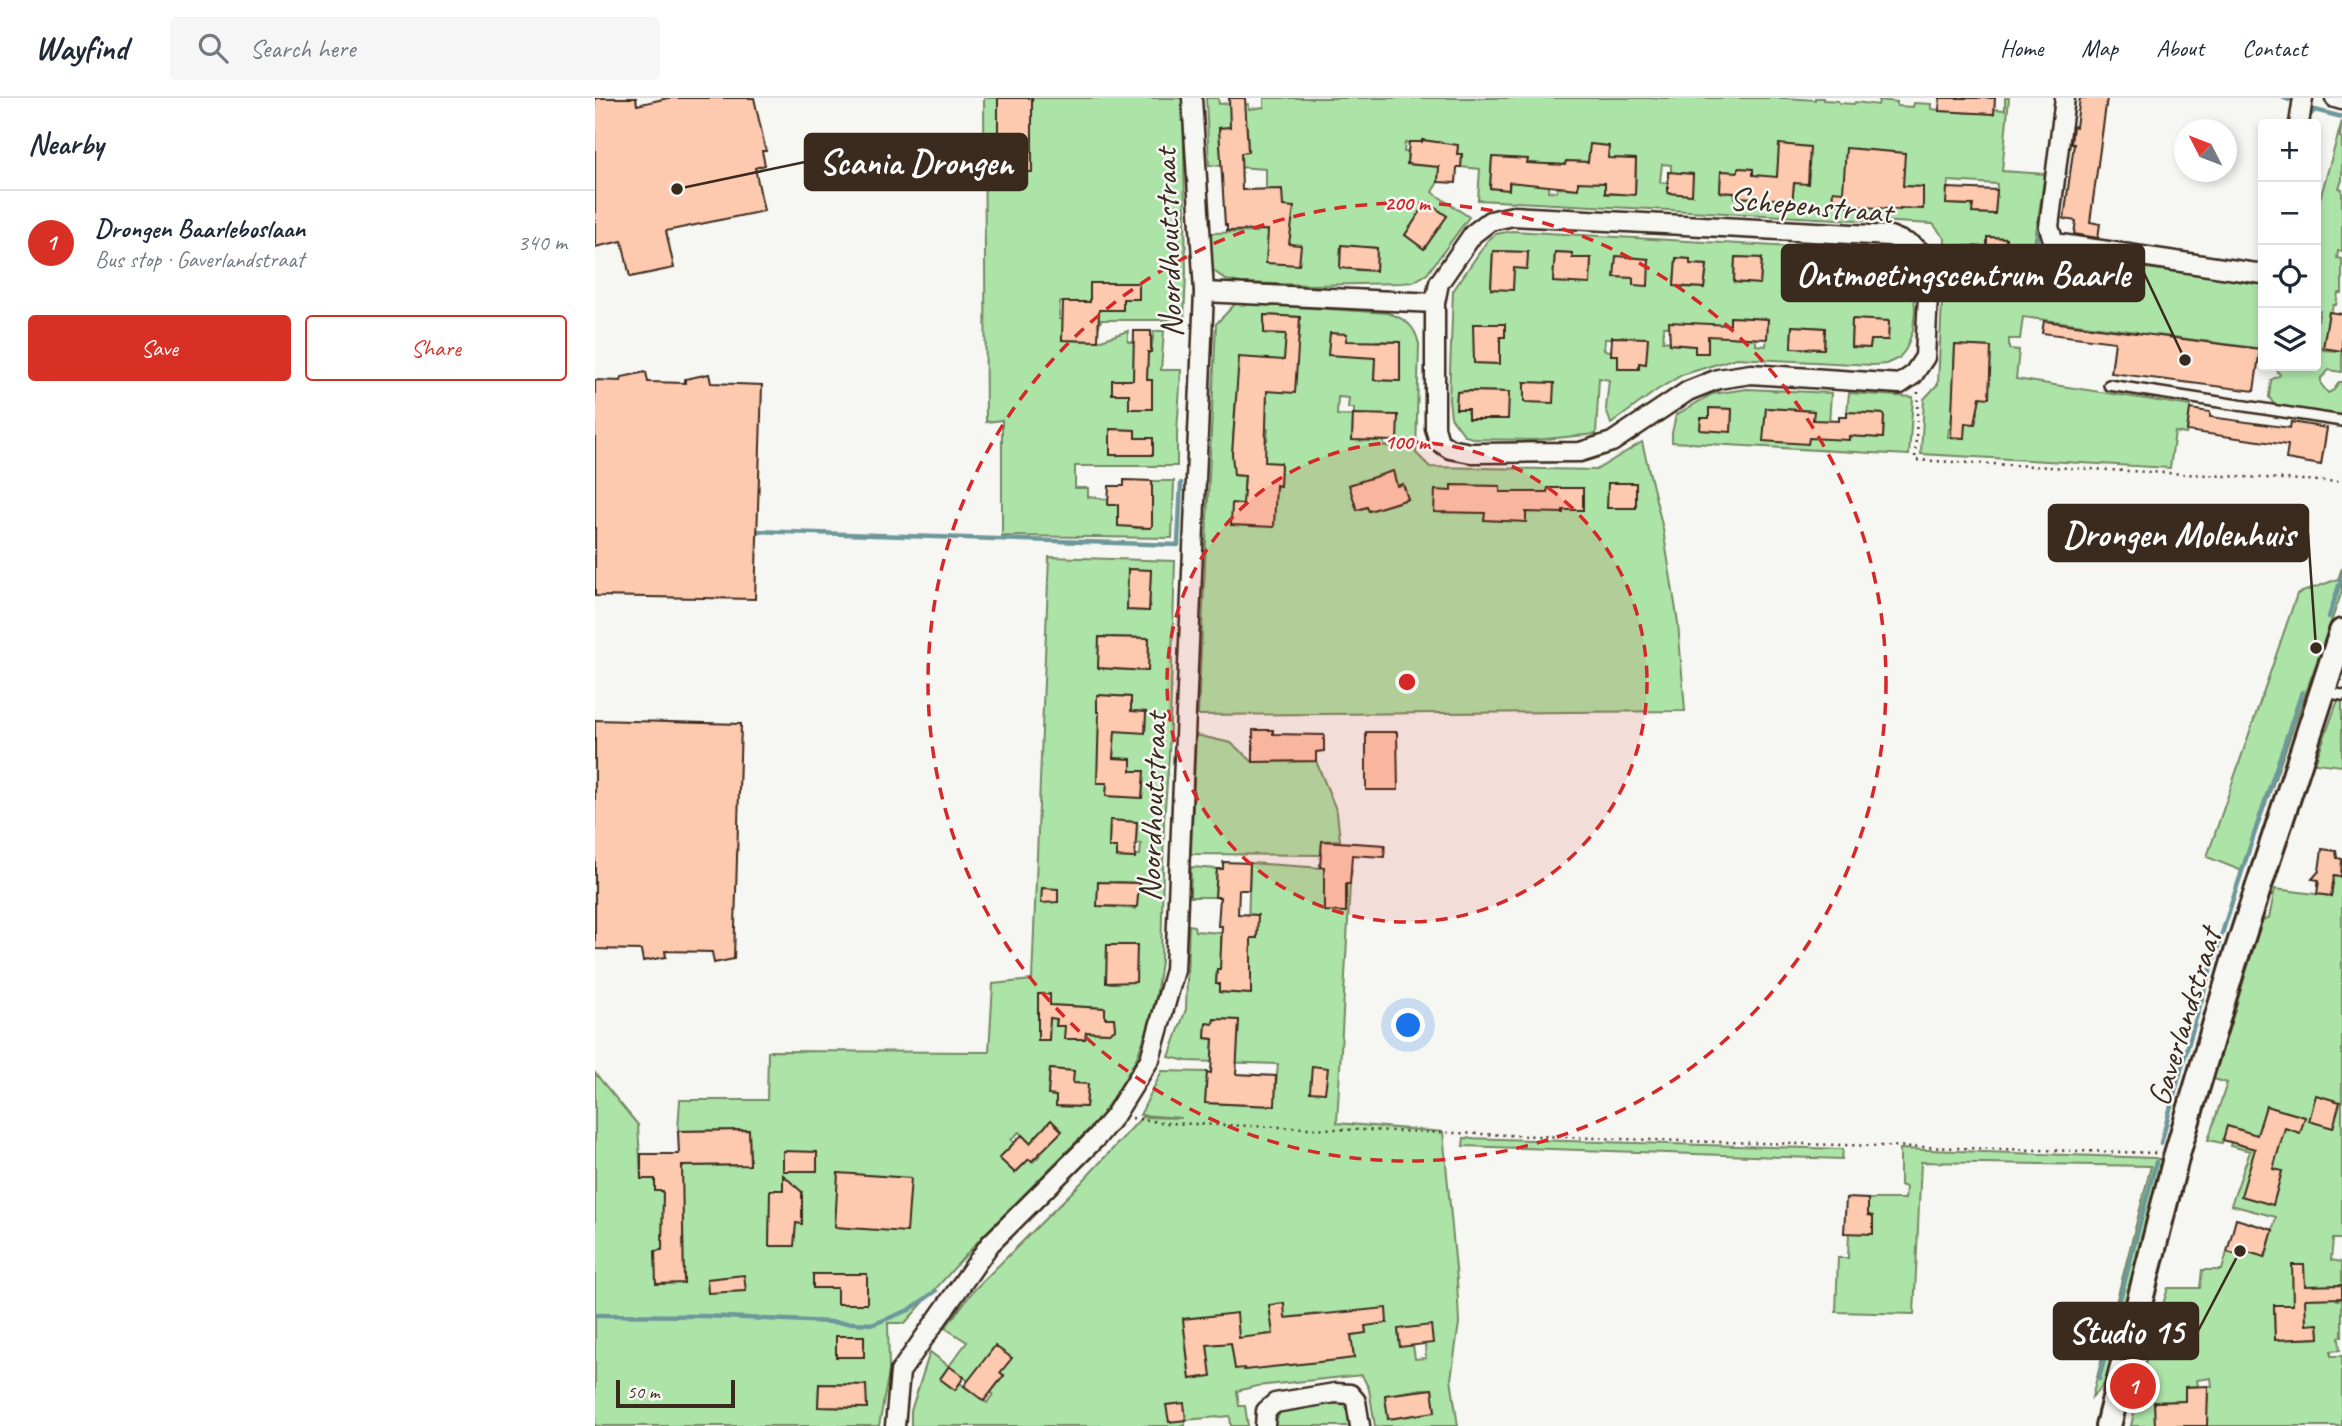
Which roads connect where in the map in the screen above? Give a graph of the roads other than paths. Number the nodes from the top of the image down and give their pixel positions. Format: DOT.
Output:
graph roads {
  1 [pos="1192,98"];
  2 [pos="2065,98"];
  3 [pos="2303,98"];
  4 [pos="2335,98"];
  5 [pos="2342,100"];
  6 [pos="2300,119"];
  7 [pos="2258,273"];
  8 [pos="1204,292"];
  9 [pos="1435,303"];
  10 [pos="2109,385"];
  11 [pos="2342,421"];
  12 [pos="2342,632"];
  13 [pos="2332,693"];
  14 [pos="895,1426"];
  15 [pos="1265,1426"];
  16 [pos="1360,1426"];
  17 [pos="2108,1426"];
  1 -- 8 [label="street, Noordhoutstraat"];
  2 -- 7 [label="street"];
  3 -- 6 [label="street"];
  4 -- 5 [label="street"];
  8 -- 9 [label="street"];
  8 -- 14 [label="street, Noordhoutstraat"];
  9 -- 9 [label="street, Schepenstraat"];
  10 -- 11 [label="lane"];
  12 -- 13 [label="main road, Gaverlandstraat"];
  13 -- 17 [label="main road, Gaverlandstraat"];
  15 -- 16 [label="street"];
}
